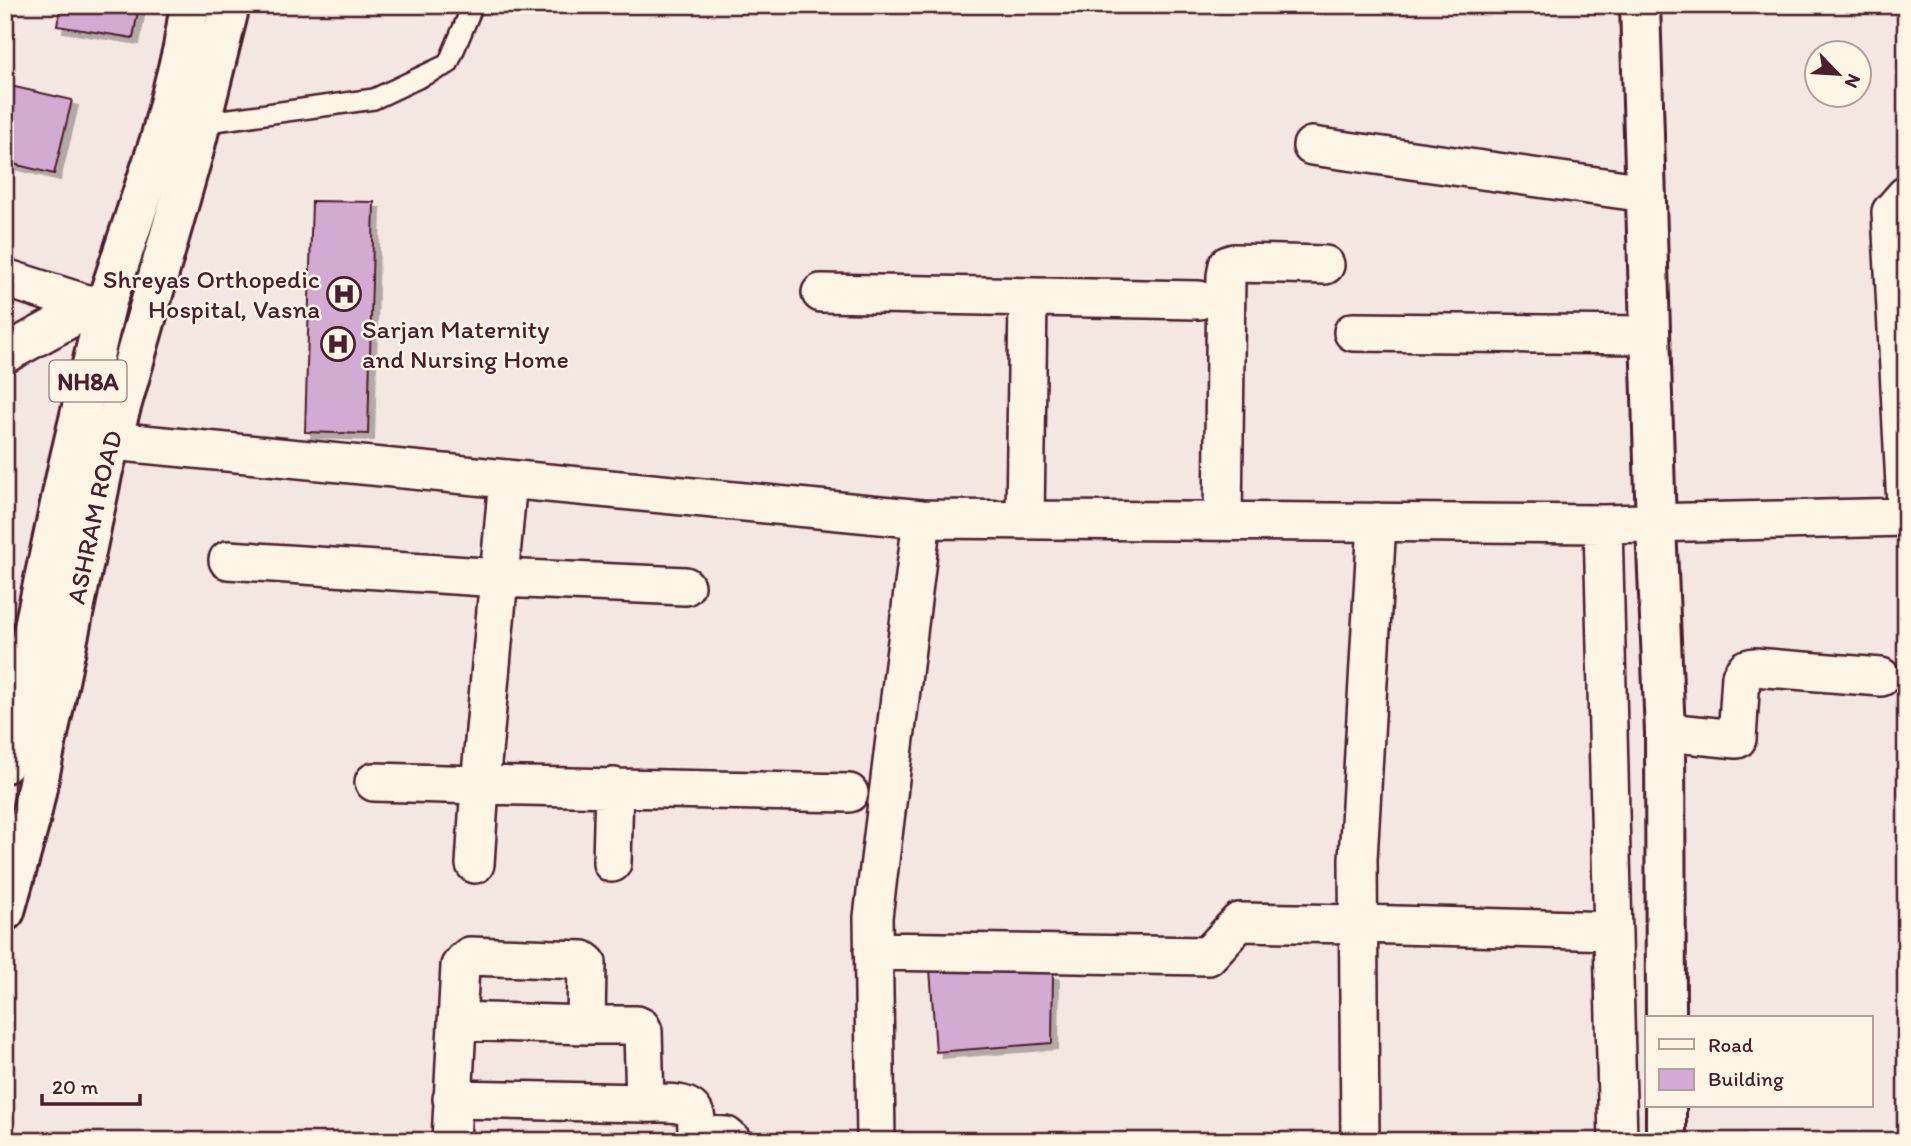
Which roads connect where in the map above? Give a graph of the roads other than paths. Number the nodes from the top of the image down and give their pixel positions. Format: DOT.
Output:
graph roads {
  1 [pos="190,5"];
  2 [pos="230,5"];
  3 [pos="473,5"];
  4 [pos="1640,5"];
  5 [pos="201,123"];
  6 [pos="1312,146"];
  7 [pos="1646,193"];
  8 [pos="1906,194"];
  9 [pos="1325,265"];
  10 [pos="5,278"];
  11 [pos="821,293"];
  12 [pos="1028,298"];
  13 [pos="1199,300"];
  14 [pos="100,304"];
  15 [pos="1353,332"];
  16 [pos="1650,335"];
  17 [pos="5,354"];
  18 [pos="112,441"];
  19 [pos="508,479"];
  20 [pos="1906,505"];
  21 [pos="1906,517"];
  22 [pos="922,519"];
  23 [pos="1025,520"];
  24 [pos="1223,521"];
  25 [pos="1377,522"];
  26 [pos="1603,524"];
  27 [pos="1656,524"];
  28 [pos="228,560"];
  29 [pos="499,578"];
  30 [pos="685,586"];
  31 [pos="1881,677"];
  32 [pos="1665,732"];
  33 [pos="5,763"];
  34 [pos="374,782"];
  35 [pos="480,785"];
  36 [pos="614,787"];
  37 [pos="849,793"];
  38 [pos="612,863"];
  39 [pos="475,864"];
  40 [pos="5,911"];
  41 [pos="1359,924"];
  42 [pos="1613,931"];
  43 [pos="873,951"];
  44 [pos="1666,1016"];
  45 [pos="457,1021"];
  46 [pos="586,1025"];
  47 [pos="452,1099"];
  48 [pos="645,1103"];
  49 [pos="1666,1108"];
  50 [pos="427,1141"];
  51 [pos="451,1141"];
  52 [pos="732,1141"];
  53 [pos="876,1141"];
  54 [pos="1360,1141"];
  55 [pos="1618,1141"];
  56 [pos="1666,1141"];
  1 -- 14 [label="main road, ASHRAM ROAD / NH8A"];
  2 -- 5 [label="main road, ASHRAM ROAD"];
  3 -- 5 [label="lane"];
  4 -- 7 [label="main road"];
  5 -- 18 [label="main road, ASHRAM ROAD"];
  6 -- 7 [label="street"];
  7 -- 16 [label="main road"];
  8 -- 20 [label="street"];
  9 -- 24 [label="street"];
  10 -- 14 [label="street"];
  11 -- 12 [label="street"];
  12 -- 13 [label="street"];
  12 -- 23 [label="street"];
  14 -- 17 [label="street"];
  14 -- 33 [label="main road, ASHRAM ROAD / NH8A"];
  15 -- 16 [label="street"];
  16 -- 27 [label="main road"];
  18 -- 19 [label="street"];
  18 -- 40 [label="main road, ASHRAM ROAD"];
  19 -- 22 [label="street"];
  19 -- 29 [label="street"];
  21 -- 27 [label="street"];
  22 -- 23 [label="street"];
  22 -- 43 [label="street"];
  23 -- 24 [label="street"];
  24 -- 25 [label="street"];
  25 -- 26 [label="street"];
  25 -- 41 [label="street"];
  26 -- 27 [label="street"];
  26 -- 42 [label="street"];
  27 -- 32 [label="main road"];
  28 -- 29 [label="street"];
  29 -- 30 [label="street"];
  29 -- 35 [label="street"];
  31 -- 32 [label="street"];
  32 -- 44 [label="main road"];
  34 -- 35 [label="street"];
  35 -- 36 [label="street"];
  35 -- 39 [label="street"];
  36 -- 37 [label="street"];
  36 -- 38 [label="street"];
  41 -- 42 [label="street"];
  41 -- 43 [label="street"];
  41 -- 54 [label="street"];
  42 -- 55 [label="street"];
  43 -- 53 [label="street"];
  45 -- 46 [label="street"];
  45 -- 46 [label="street"];
  45 -- 47 [label="street"];
  46 -- 48 [label="street"];
  47 -- 48 [label="street"];
  47 -- 50 [label="street"];
  47 -- 51 [label="street"];
  48 -- 52 [label="street"];
  49 -- 56 [label="main road"];
}
